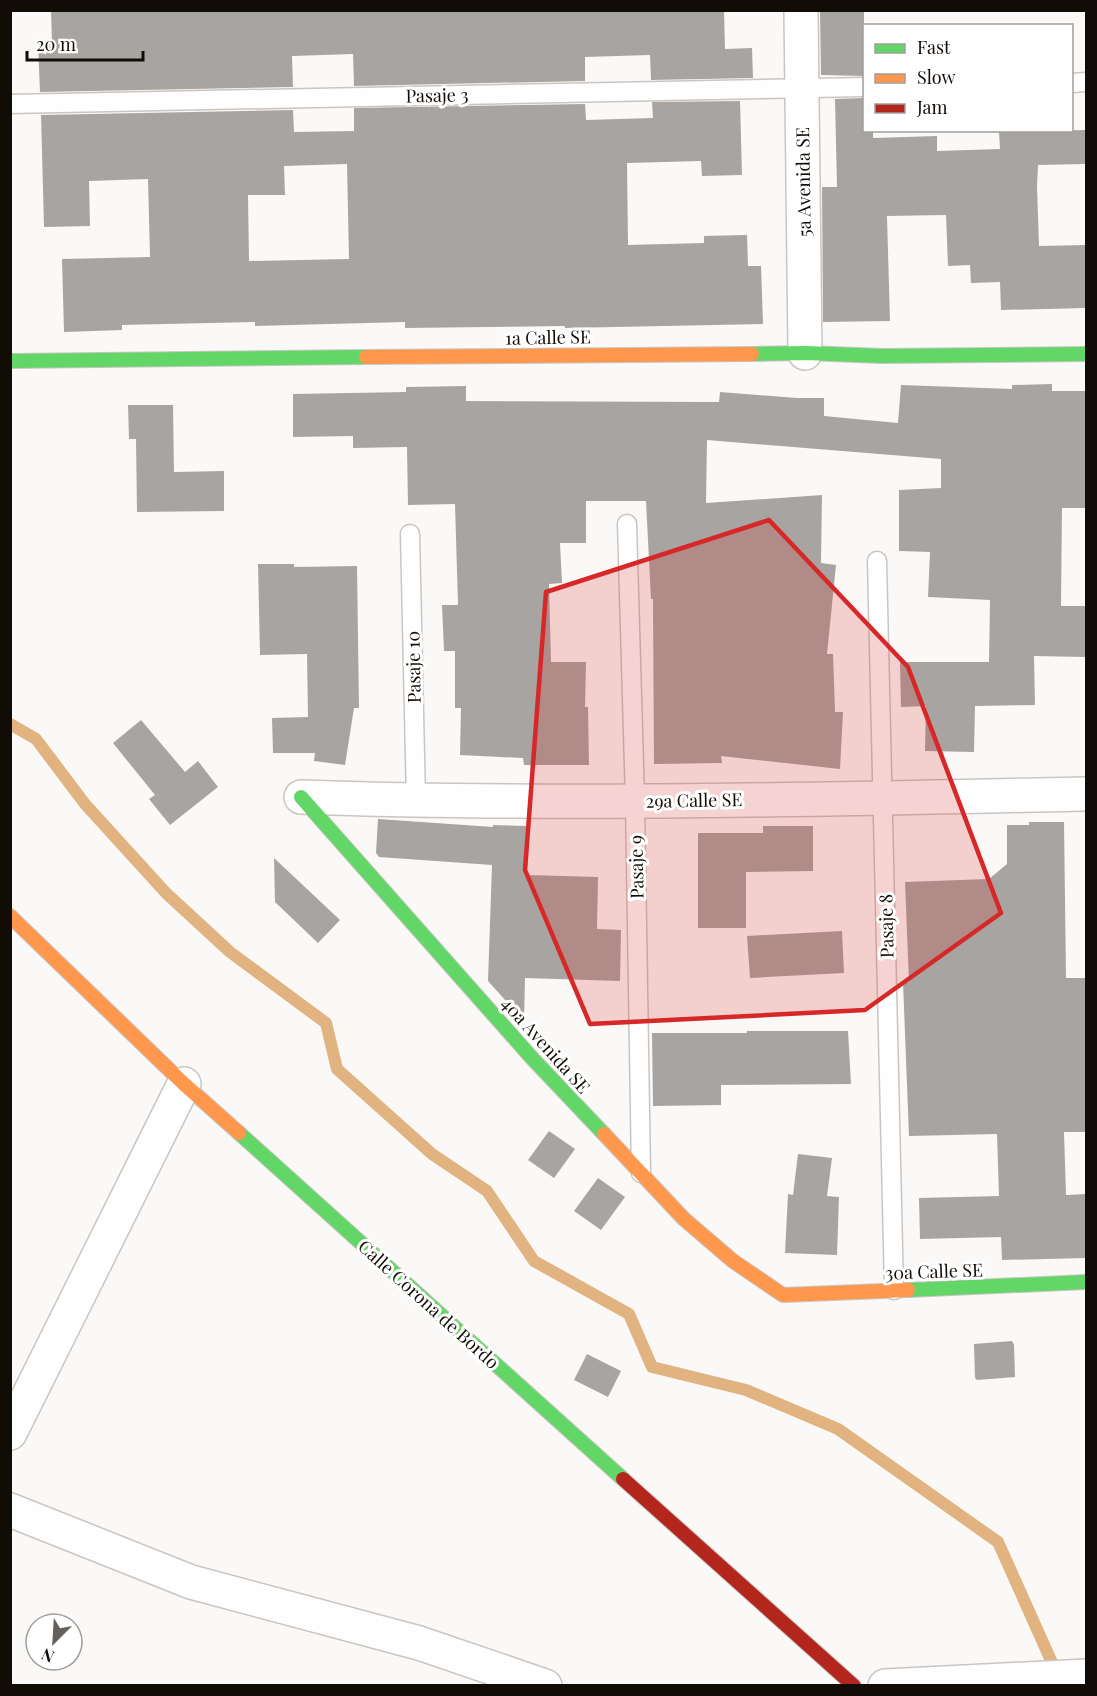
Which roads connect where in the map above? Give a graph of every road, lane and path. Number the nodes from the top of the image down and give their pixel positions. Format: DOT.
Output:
graph roads {
  1 [pos="801,10"];
  2 [pos="863,87"];
  3 [pos="802,88"];
  4 [pos="10,104"];
  5 [pos="805,353"];
  6 [pos="1086,354"];
  7 [pos="10,361"];
  8 [pos="627,524"];
  9 [pos="410,534"];
  10 [pos="877,561"];
  11 [pos="1086,794"];
  12 [pos="301,797"];
  13 [pos="883,798"];
  14 [pos="416,801"];
  15 [pos="634,801"];
  16 [pos="10,916"];
  17 [pos="184,1084"];
  18 [pos="641,1175"];
  19 [pos="1086,1282"];
  20 [pos="894,1290"];
  21 [pos="783,1295"];
  22 [pos="10,1433"];
  23 [pos="10,1510"];
  24 [pos="1086,1676"];
  25 [pos="545,1686"];
  26 [pos="854,1686"];
  27 [pos="885,1686"];
  1 -- 3 [label="street, 5a Avenida SE"];
  2 -- 3 [label="lane, Pasaje 3"];
  3 -- 4 [label="lane, Pasaje 3"];
  3 -- 5 [label="street, 5a Avenida SE"];
  5 -- 6 [label="street, 1a Calle SE"];
  5 -- 7 [label="street, 1a Calle SE"];
  8 -- 15 [label="lane, Pasaje 9"];
  9 -- 14 [label="lane, Pasaje 10"];
  10 -- 13 [label="lane, Pasaje 8"];
  11 -- 13 [label="street, 29a Calle SE"];
  12 -- 14 [label="street, 29a Calle SE"];
  12 -- 18 [label="street, 40a Avenida SE"];
  13 -- 15 [label="street, 29a Calle SE"];
  13 -- 20 [label="lane, Pasaje 8"];
  14 -- 15 [label="street, 29a Calle SE"];
  15 -- 18 [label="lane, Pasaje 9"];
  16 -- 17 [label="street, Calle Corona de Bordo"];
  17 -- 22 [label="street"];
  17 -- 26 [label="street, Calle Corona de Bordo"];
  18 -- 21 [label="street, 40a Avenida SE"];
  19 -- 20 [label="street, 30a Calle SE"];
  20 -- 21 [label="street, 30a Calle SE"];
  23 -- 25 [label="street"];
  24 -- 27 [label="street"];
}
